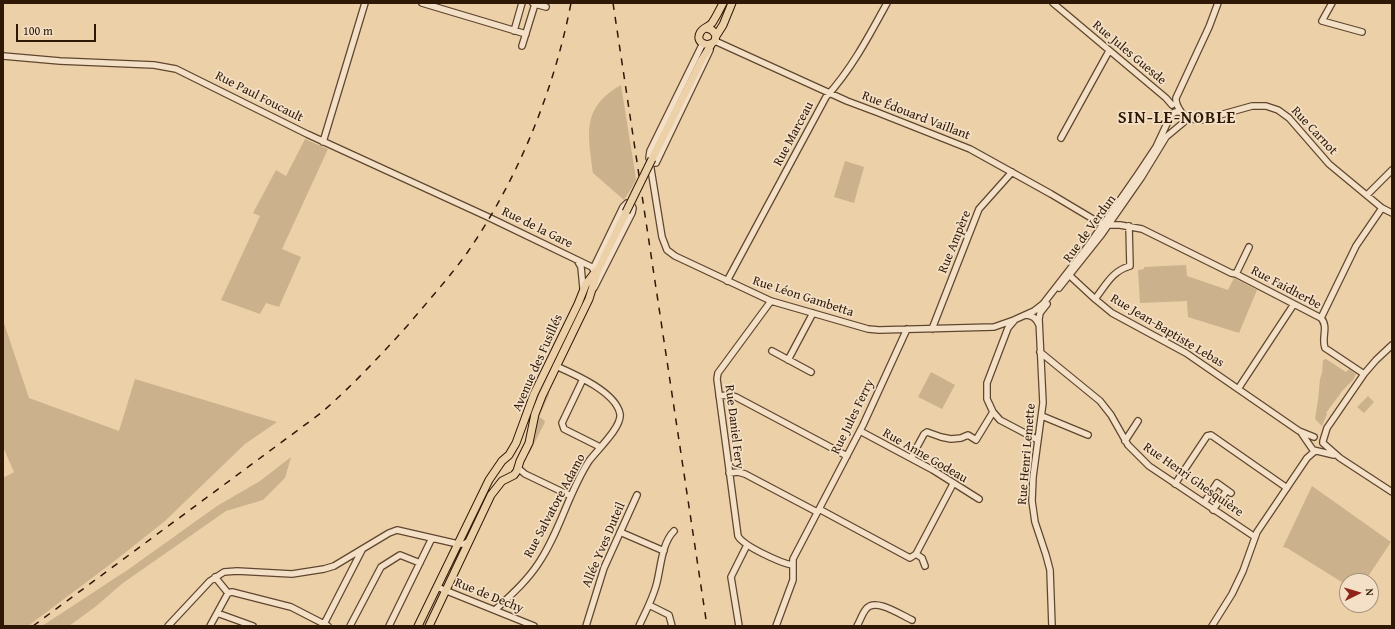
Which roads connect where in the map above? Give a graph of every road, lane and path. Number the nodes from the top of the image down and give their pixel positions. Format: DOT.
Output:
graph roads {
  1 [pos="365,3"];
  2 [pos="422,3"];
  3 [pos="522,3"];
  4 [pos="534,3"];
  5 [pos="723,3"];
  6 [pos="732,3"];
  7 [pos="887,3"];
  8 [pos="1053,3"];
  9 [pos="1218,3"];
  10 [pos="1332,3"];
  11 [pos="546,7"];
  12 [pos="706,28"];
  13 [pos="514,31"];
  14 [pos="1362,32"];
  15 [pos="526,34"];
  16 [pos="713,42"];
  17 [pos="702,44"];
  18 [pos="522,46"];
  19 [pos="1109,51"];
  20 [pos="3,56"];
  21 [pos="701,61"];
  22 [pos="1178,92"];
  23 [pos="830,94"];
  24 [pos="1172,105"];
  25 [pos="1182,114"];
  26 [pos="1171,116"];
  27 [pos="1180,126"];
  28 [pos="1061,138"];
  29 [pos="323,142"];
  30 [pos="652,160"];
  31 [pos="1392,170"];
  32 [pos="1012,172"];
  33 [pos="1367,195"];
  34 [pos="1382,208"];
  35 [pos="1392,213"];
  36 [pos="490,218"];
  37 [pos="1105,225"];
  38 [pos="1129,226"];
  39 [pos="1249,247"];
  40 [pos="575,259"];
  41 [pos="596,269"];
  42 [pos="1068,274"];
  43 [pos="1236,274"];
  44 [pos="727,281"];
  45 [pos="592,291"];
  46 [pos="583,292"];
  47 [pos="1095,299"];
  48 [pos="771,301"];
  49 [pos="1294,304"];
  50 [pos="1040,307"];
  51 [pos="813,313"];
  52 [pos="1025,315"];
  53 [pos="1321,318"];
  54 [pos="1014,320"];
  55 [pos="1039,325"];
  56 [pos="994,327"];
  57 [pos="906,329"];
  58 [pos="932,329"];
  59 [pos="1005,336"];
  60 [pos="1392,346"];
  61 [pos="772,351"];
  62 [pos="1040,352"];
  63 [pos="788,360"];
  64 [pos="556,366"];
  65 [pos="811,372"];
  66 [pos="1364,374"];
  67 [pos="583,379"];
  68 [pos="1238,389"];
  69 [pos="719,396"];
  70 [pos="993,412"];
  71 [pos="1042,416"];
  72 [pos="1138,421"];
  73 [pos="1332,421"];
  74 [pos="1299,431"];
  75 [pos="860,432"];
  76 [pos="1088,435"];
  77 [pos="1315,437"];
  78 [pos="1038,440"];
  79 [pos="1125,441"];
  80 [pos="1323,442"];
  81 [pos="1309,445"];
  82 [pos="600,447"];
  83 [pos="1316,451"];
  84 [pos="847,456"];
  85 [pos="506,458"];
  86 [pos="911,458"];
  87 [pos="1340,458"];
  88 [pos="500,464"];
  89 [pos="515,471"];
  90 [pos="729,473"];
  91 [pos="953,484"];
  92 [pos="1175,484"];
  93 [pos="1287,488"];
  94 [pos="1392,492"];
  95 [pos="637,495"];
  96 [pos="571,496"];
  97 [pos="978,499"];
  98 [pos="1204,503"];
  99 [pos="1214,510"];
  100 [pos="818,511"];
  101 [pos="674,531"];
  102 [pos="620,532"];
  103 [pos="1255,537"];
  104 [pos="432,538"];
  105 [pos="469,541"];
  106 [pos="458,544"];
  107 [pos="747,545"];
  108 [pos="363,549"];
  109 [pos="664,551"];
  110 [pos="916,554"];
  111 [pos="420,563"];
  112 [pos="792,565"];
  113 [pos="925,566"];
  114 [pos="215,577"];
  115 [pos="436,587"];
  116 [pos="446,591"];
  117 [pos="228,593"];
  118 [pos="649,605"];
  119 [pos="495,610"];
  120 [pos="217,613"];
  121 [pos="912,620"];
  122 [pos="325,625"];
  123 [pos="168,626"];
  124 [pos="210,626"];
  125 [pos="253,626"];
  126 [pos="350,626"];
  127 [pos="389,626"];
  128 [pos="418,626"];
  129 [pos="429,626"];
  130 [pos="532,626"];
  131 [pos="586,626"];
  132 [pos="639,626"];
  133 [pos="672,626"];
  134 [pos="738,626"];
  135 [pos="776,626"];
  136 [pos="857,626"];
  137 [pos="1052,626"];
  138 [pos="1212,626"];
  1 -- 29 [label="street"];
  2 -- 13 [label="street"];
  3 -- 13 [label="street"];
  4 -- 11 [label="street"];
  4 -- 15 [label="street"];
  5 -- 12 [label="main road"];
  6 -- 16 [label="main road"];
  7 -- 23 [label="street, Rue Marceau"];
  8 -- 19 [label="street, Rue Jules Guesde"];
  9 -- 22 [label="street"];
  10 -- 14 [label="street"];
  12 -- 16 [label="main road, Rue Édouard Vaillant"];
  12 -- 17 [label="main road"];
  13 -- 15 [label="street"];
  15 -- 18 [label="street"];
  16 -- 17 [label="main road, Rue Édouard Vaillant"];
  16 -- 21 [label="main road"];
  16 -- 23 [label="street, Rue Édouard Vaillant"];
  16 -- 30 [label="street"];
  17 -- 21 [label="main road"];
  17 -- 30 [label="street"];
  19 -- 24 [label="street, Rue Jules Guesde"];
  19 -- 28 [label="street"];
  20 -- 29 [label="street, Rue Paul Foucault"];
  21 -- 30 [label="main road"];
  22 -- 24 [label="street"];
  22 -- 25 [label="street"];
  23 -- 32 [label="street, Rue Édouard Vaillant"];
  23 -- 44 [label="street, Rue Marceau"];
  24 -- 26 [label="street"];
  25 -- 26 [label="street"];
  25 -- 27 [label="street"];
  25 -- 33 [label="street, Rue Carnot"];
  26 -- 27 [label="street"];
  26 -- 37 [label="street, Rue de Verdun"];
  27 -- 37 [label="street, Rue de Verdun"];
  29 -- 36 [label="street, Rue Paul Foucault"];
  30 -- 41 [label="main road, bridge"];
  30 -- 44 [label="street, Rue Léon Gambetta"];
  31 -- 33 [label="street"];
  32 -- 37 [label="street, Rue Édouard Vaillant"];
  32 -- 58 [label="street, Rue Ampère"];
  33 -- 34 [label="street, Rue Carnot"];
  34 -- 35 [label="street, Rue Carnot"];
  34 -- 53 [label="street"];
  36 -- 40 [label="street, Rue de la Gare"];
  37 -- 38 [label="street, Rue Faidherbe"];
  37 -- 42 [label="street, Rue de Verdun"];
  38 -- 43 [label="street, Rue Faidherbe"];
  38 -- 47 [label="street"];
  39 -- 43 [label="street, Rue Faidherbe"];
  40 -- 41 [label="street, Rue de la Gare"];
  40 -- 46 [label="street, Rue de la Gare"];
  41 -- 45 [label="main road, Avenue des Fusillés"];
  41 -- 45 [label="street, Avenue des Fusillés"];
  41 -- 46 [label="main road, Avenue des Fusillés"];
  42 -- 47 [label="street, Rue Jean-Baptiste Lebas"];
  42 -- 50 [label="street, Rue de Verdun"];
  42 -- 55 [label="street, Rue de Verdun"];
  43 -- 49 [label="street, Rue Faidherbe"];
  44 -- 48 [label="street, Rue Léon Gambetta"];
  45 -- 64 [label="main road, Avenue des Fusillés"];
  46 -- 85 [label="main road, Avenue des Fusillés"];
  47 -- 68 [label="street, Rue Jean-Baptiste Lebas"];
  48 -- 51 [label="street, Rue Léon Gambetta"];
  48 -- 69 [label="street, Rue Daniel Fery"];
  49 -- 53 [label="street, Rue Faidherbe"];
  49 -- 68 [label="street"];
  50 -- 52 [label="street, Rue Léon Gambetta"];
  51 -- 57 [label="street, Rue Léon Gambetta"];
  51 -- 63 [label="street"];
  52 -- 54 [label="street, Rue Léon Gambetta"];
  52 -- 55 [label="street"];
  53 -- 66 [label="street, Rue Faidherbe"];
  54 -- 56 [label="street, Rue Léon Gambetta"];
  54 -- 59 [label="street"];
  55 -- 62 [label="street, Rue de Verdun"];
  56 -- 58 [label="street, Rue Léon Gambetta"];
  56 -- 59 [label="street"];
  57 -- 58 [label="street, Rue Léon Gambetta"];
  57 -- 75 [label="street, Rue Jules Ferry"];
  59 -- 70 [label="street"];
  60 -- 66 [label="street"];
  61 -- 63 [label="street"];
  62 -- 71 [label="street, Rue Henri Lemette"];
  62 -- 79 [label="street, Rue Henri Ghesquière"];
  63 -- 65 [label="street"];
  64 -- 67 [label="street, Rue Salvatore Adamo"];
  64 -- 89 [label="main road, Avenue des Fusillés"];
  66 -- 73 [label="street"];
  67 -- 82 [label="street, Rue Salvatore Adamo"];
  67 -- 82 [label="street"];
  68 -- 74 [label="street, Rue Jean-Baptiste Lebas"];
  69 -- 84 [label="street"];
  69 -- 90 [label="street, Rue Daniel Fery"];
  70 -- 78 [label="street"];
  70 -- 86 [label="street"];
  71 -- 76 [label="street"];
  71 -- 78 [label="street, Rue Henri Lemette"];
  72 -- 79 [label="street"];
  73 -- 77 [label="street"];
  73 -- 80 [label="street"];
  74 -- 77 [label="street, Rue Jean-Baptiste Lebas"];
  74 -- 81 [label="street, Rue Jean-Baptiste Lebas"];
  75 -- 84 [label="street, Rue Jules Ferry"];
  75 -- 86 [label="street, Rue Anne Godeau"];
  77 -- 80 [label="street"];
  77 -- 81 [label="street"];
  78 -- 137 [label="street, Rue Henri Lemette"];
  79 -- 92 [label="street, Rue Henri Ghesquière"];
  80 -- 83 [label="street"];
  80 -- 87 [label="street"];
  81 -- 83 [label="street"];
  82 -- 96 [label="street, Rue Salvatore Adamo"];
  83 -- 87 [label="street"];
  83 -- 93 [label="street"];
  84 -- 100 [label="street, Rue Jules Ferry"];
  85 -- 88 [label="main road"];
  85 -- 89 [label="main road"];
  86 -- 91 [label="street, Rue Anne Godeau"];
  87 -- 94 [label="street"];
  88 -- 89 [label="main road"];
  88 -- 106 [label="main road"];
  89 -- 96 [label="street"];
  89 -- 105 [label="main road, Avenue des Fusillés"];
  90 -- 100 [label="street"];
  90 -- 107 [label="street, Rue Daniel Fery"];
  91 -- 97 [label="street, Rue Anne Godeau"];
  91 -- 110 [label="street"];
  92 -- 93 [label="street"];
  92 -- 98 [label="street, Rue Henri Ghesquière"];
  93 -- 103 [label="street"];
  95 -- 102 [label="street, Allée Yves Duteil"];
  96 -- 119 [label="street, Rue Salvatore Adamo"];
  98 -- 99 [label="street, Rue Henri Ghesquière"];
  98 -- 99 [label="street"];
  99 -- 103 [label="street, Rue Henri Ghesquière"];
  100 -- 110 [label="street"];
  100 -- 112 [label="street, Rue Jules Ferry"];
  101 -- 109 [label="street"];
  102 -- 109 [label="street"];
  102 -- 131 [label="street, Allée Yves Duteil"];
  103 -- 138 [label="street"];
  104 -- 106 [label="street"];
  104 -- 108 [label="street"];
  104 -- 111 [label="street"];
  105 -- 106 [label="street"];
  105 -- 116 [label="main road, Avenue des Fusillés"];
  106 -- 115 [label="main road"];
  107 -- 112 [label="street"];
  107 -- 134 [label="street"];
  108 -- 114 [label="street"];
  108 -- 122 [label="street"];
  109 -- 118 [label="street"];
  110 -- 113 [label="street"];
  111 -- 126 [label="street"];
  111 -- 127 [label="street"];
  112 -- 135 [label="street, Rue Jules Ferry"];
  114 -- 117 [label="street"];
  114 -- 123 [label="street"];
  115 -- 116 [label="street, Rue de Dechy"];
  115 -- 128 [label="main road"];
  116 -- 119 [label="street, Rue de Dechy"];
  116 -- 129 [label="main road, Avenue des Fusillés"];
  117 -- 120 [label="street"];
  117 -- 122 [label="street"];
  118 -- 132 [label="street"];
  118 -- 133 [label="street"];
  119 -- 130 [label="street, Rue de Dechy"];
  120 -- 124 [label="street"];
  120 -- 125 [label="street"];
  121 -- 136 [label="street"];
}
